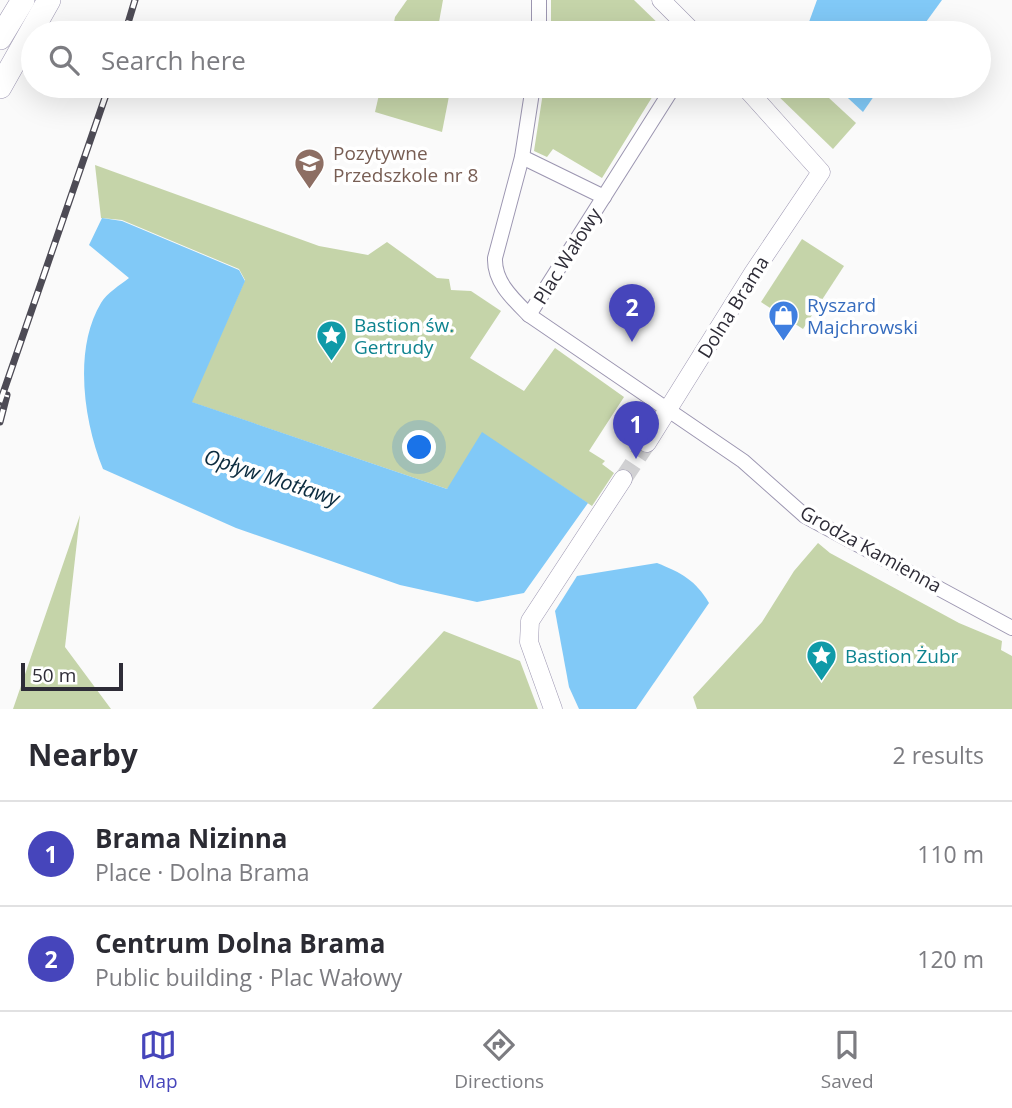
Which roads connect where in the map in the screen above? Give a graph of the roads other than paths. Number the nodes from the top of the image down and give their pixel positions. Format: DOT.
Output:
graph roads {
  1 [pos="23,0"];
  2 [pos="539,0"];
  3 [pos="661,0"];
  4 [pos="46,1"];
  5 [pos="35,21"];
  6 [pos="539,21"];
  7 [pos="682,21"];
  8 [pos="0,38"];
  9 [pos="21,48"];
  10 [pos="0,87"];
  11 [pos="531,98"];
  12 [pos="666,98"];
  13 [pos="755,98"];
  14 [pos="523,157"];
  15 [pos="604,197"];
  16 [pos="529,315"];
  17 [pos="668,411"];
  18 [pos="647,443"];
  19 [pos="623,479"];
  20 [pos="1012,628"];
  21 [pos="553,709"];
  1 -- 8 [label="main road"];
  2 -- 6 [label="street"];
  3 -- 7 [label="street"];
  4 -- 5 [label="main road"];
  9 -- 10 [label="main road"];
  11 -- 14 [label="street, Plac Wałowy"];
  12 -- 15 [label="street, Plac Wałowy"];
  13 -- 17 [label="street, Dolna Brama"];
  14 -- 15 [label="street, Plac Wałowy"];
  14 -- 16 [label="street, Plac Wałowy"];
  15 -- 16 [label="street, Plac Wałowy"];
  16 -- 17 [label="street, Plac Wałowy"];
  17 -- 18 [label="street, Dolna Brama"];
  17 -- 20 [label="street, Grodza Kamienna"];
  19 -- 21 [label="street"];
}
